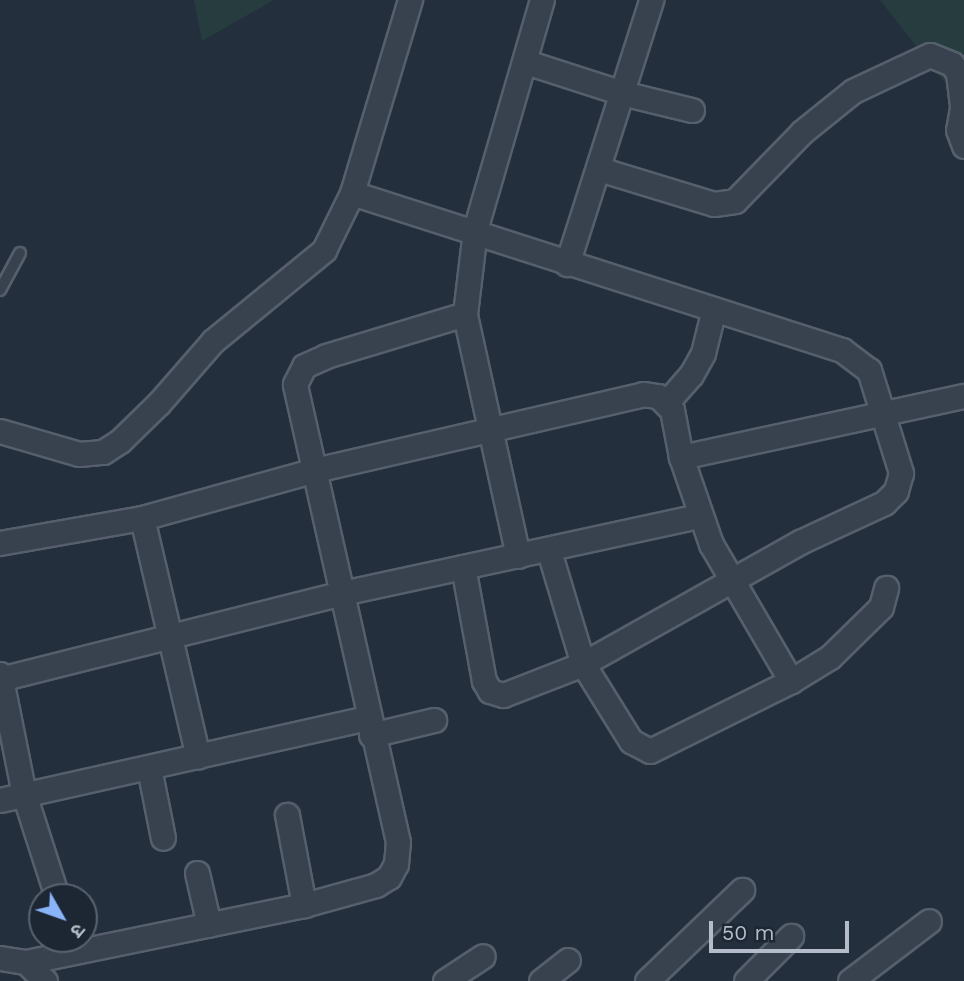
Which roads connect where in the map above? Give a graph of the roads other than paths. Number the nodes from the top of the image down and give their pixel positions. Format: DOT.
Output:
graph roads {
  1 [pos="410,0"];
  2 [pos="542,0"];
  3 [pos="651,0"];
  4 [pos="526,62"];
  5 [pos="622,93"];
  6 [pos="692,110"];
  7 [pos="964,146"];
  8 [pos="599,169"];
  9 [pos="352,193"];
  10 [pos="475,230"];
  11 [pos="20,253"];
  12 [pos="567,264"];
  13 [pos="0,290"];
  14 [pos="714,309"];
  15 [pos="465,314"];
  16 [pos="964,396"];
  17 [pos="668,401"];
  18 [pos="885,415"];
  19 [pos="490,430"];
  20 [pos="0,432"];
  21 [pos="681,457"];
  22 [pos="315,470"];
  23 [pos="699,516"];
  24 [pos="142,518"];
  25 [pos="0,543"];
  26 [pos="549,551"];
  27 [pos="518,556"];
  28 [pos="463,567"];
  29 [pos="730,580"];
  30 [pos="886,588"];
  31 [pos="342,593"];
  32 [pos="169,637"];
  33 [pos="583,664"];
  34 [pos="0,677"];
  35 [pos="791,681"];
  36 [pos="434,720"];
  37 [pos="369,726"];
  38 [pos="198,757"];
  39 [pos="149,768"];
  40 [pos="24,794"];
  41 [pos="0,800"];
  42 [pos="286,815"];
  43 [pos="163,838"];
  44 [pos="197,873"];
  45 [pos="53,883"];
  46 [pos="742,890"];
  47 [pos="304,905"];
  48 [pos="929,921"];
  49 [pos="209,925"];
  50 [pos="791,936"];
  51 [pos="98,942"];
  52 [pos="52,953"];
  53 [pos="483,956"];
  54 [pos="0,958"];
  55 [pos="568,960"];
  56 [pos="26,962"];
  57 [pos="45,981"];
  58 [pos="444,981"];
  59 [pos="541,981"];
  60 [pos="647,981"];
  61 [pos="746,981"];
  62 [pos="850,981"];
  1 -- 9 [label="street"];
  2 -- 4 [label="street"];
  3 -- 5 [label="street"];
  4 -- 5 [label="street"];
  4 -- 10 [label="street"];
  5 -- 6 [label="street"];
  5 -- 8 [label="street"];
  7 -- 8 [label="street"];
  8 -- 12 [label="street"];
  9 -- 10 [label="street"];
  9 -- 20 [label="street"];
  10 -- 12 [label="street"];
  10 -- 15 [label="street"];
  11 -- 13 [label="lane"];
  12 -- 14 [label="street"];
  14 -- 17 [label="street"];
  14 -- 18 [label="street"];
  15 -- 19 [label="street"];
  15 -- 22 [label="street"];
  16 -- 18 [label="street"];
  17 -- 19 [label="street"];
  17 -- 21 [label="street"];
  18 -- 21 [label="street"];
  18 -- 29 [label="street"];
  19 -- 22 [label="street"];
  19 -- 27 [label="street"];
  21 -- 23 [label="street"];
  22 -- 24 [label="street"];
  22 -- 31 [label="street"];
  23 -- 26 [label="street"];
  23 -- 29 [label="street"];
  24 -- 25 [label="street"];
  24 -- 32 [label="street"];
  26 -- 27 [label="street"];
  26 -- 33 [label="street"];
  27 -- 28 [label="street"];
  28 -- 31 [label="street"];
  28 -- 33 [label="street"];
  29 -- 33 [label="street"];
  29 -- 35 [label="street"];
  30 -- 35 [label="street"];
  31 -- 32 [label="street"];
  31 -- 37 [label="street"];
  32 -- 34 [label="street"];
  32 -- 38 [label="street"];
  33 -- 35 [label="street"];
  34 -- 40 [label="street"];
  36 -- 37 [label="street"];
  37 -- 38 [label="street"];
  37 -- 47 [label="street"];
  38 -- 39 [label="street"];
  39 -- 40 [label="street"];
  39 -- 43 [label="street"];
  40 -- 41 [label="street"];
  40 -- 45 [label="street"];
  42 -- 47 [label="street"];
  44 -- 49 [label="street"];
  46 -- 60 [label="street"];
  47 -- 49 [label="street"];
  48 -- 62 [label="street"];
  49 -- 51 [label="street"];
  50 -- 61 [label="street"];
  52 -- 56 [label="street"];
  53 -- 58 [label="street"];
  54 -- 56 [label="street"];
  55 -- 59 [label="street"];
  56 -- 57 [label="street"];
}
